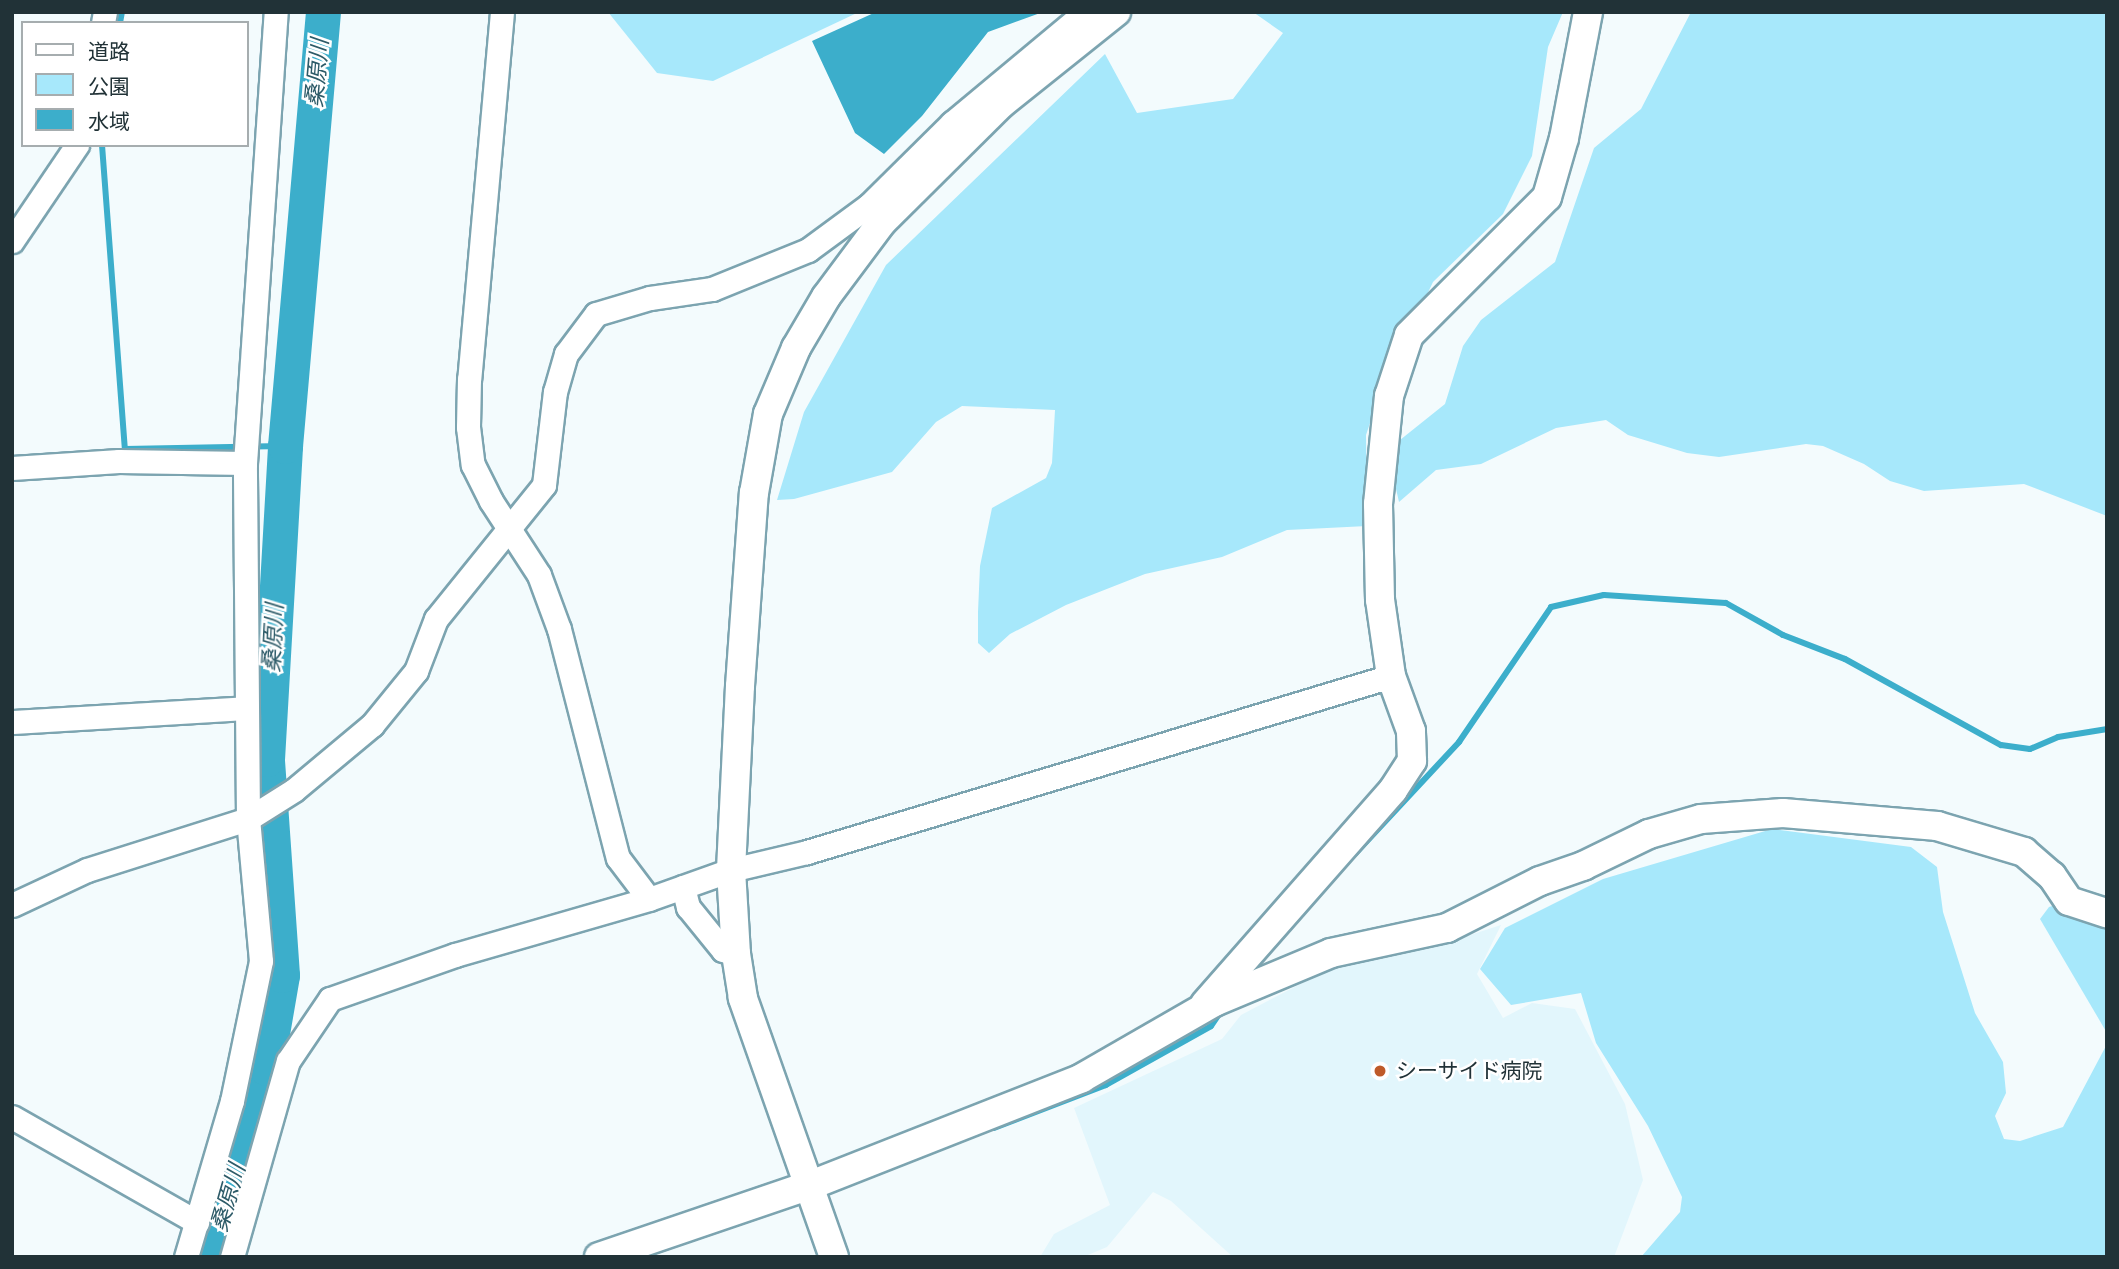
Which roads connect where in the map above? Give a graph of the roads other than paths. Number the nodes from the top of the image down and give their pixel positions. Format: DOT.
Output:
graph roads {
  1 [pos="276,12"];
  2 [pos="502,12"];
  3 [pos="1084,12"];
  4 [pos="1116,12"];
  5 [pos="1588,12"];
  6 [pos="76,147"];
  7 [pos="12,240"];
  8 [pos="245,463"];
  9 [pos="12,468"];
  10 [pos="509,527"];
  11 [pos="1391,676"];
  12 [pos="247,708"];
  13 [pos="12,722"];
  14 [pos="248,818"];
  15 [pos="731,870"];
  16 [pos="682,887"];
  17 [pos="649,899"];
  18 [pos="12,905"];
  19 [pos="2107,913"];
  20 [pos="736,954"];
  21 [pos="1207,1006"];
  22 [pos="12,1117"];
  23 [pos="815,1198"];
  24 [pos="197,1222"];
  25 [pos="186,1257"];
  26 [pos="233,1257"];
  27 [pos="598,1257"];
  28 [pos="834,1257"];
  1 -- 8 [label="street"];
  2 -- 10 [label="street"];
  3 -- 10 [label="street"];
  4 -- 15 [label="street"];
  5 -- 11 [label="street"];
  6 -- 7 [label="street"];
  8 -- 9 [label="street"];
  8 -- 12 [label="street"];
  10 -- 14 [label="street"];
  10 -- 17 [label="street"];
  11 -- 15 [label="street"];
  11 -- 21 [label="street"];
  12 -- 13 [label="street"];
  12 -- 14 [label="street"];
  14 -- 18 [label="street"];
  14 -- 24 [label="street"];
  15 -- 16 [label="street"];
  15 -- 20 [label="street"];
  16 -- 17 [label="street"];
  16 -- 20 [label="street"];
  17 -- 26 [label="street"];
  19 -- 21 [label="street"];
  20 -- 23 [label="street"];
  21 -- 23 [label="street"];
  22 -- 24 [label="street"];
  23 -- 27 [label="street"];
  23 -- 28 [label="street"];
  24 -- 25 [label="street"];
}
